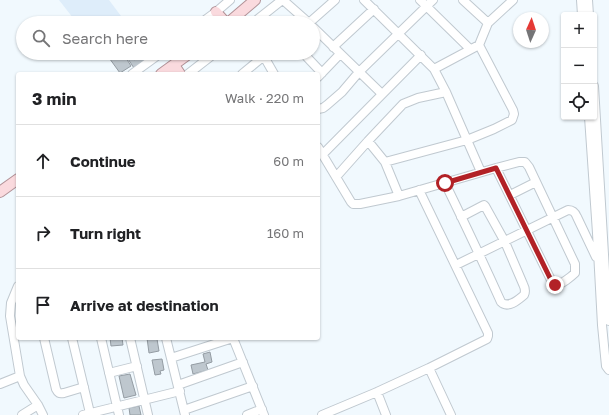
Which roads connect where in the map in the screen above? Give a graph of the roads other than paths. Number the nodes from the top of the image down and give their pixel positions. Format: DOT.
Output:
graph roads {
  1 [pos="230,0"];
  2 [pos="255,0"];
  3 [pos="282,0"];
  4 [pos="335,0"];
  5 [pos="364,0"];
  6 [pos="433,0"];
  7 [pos="513,0"];
  8 [pos="587,0"];
  9 [pos="468,2"];
  10 [pos="423,3"];
  11 [pos="374,9"];
  12 [pos="216,12"];
  13 [pos="583,12"];
  14 [pos="589,12"];
  15 [pos="211,16"];
  16 [pos="220,16"];
  17 [pos="243,16"];
  18 [pos="262,16"];
  19 [pos="296,16"];
  20 [pos="317,16"];
  21 [pos="488,23"];
  22 [pos="320,34"];
  23 [pos="399,34"];
  24 [pos="479,45"];
  25 [pos="333,47"];
  26 [pos="470,49"];
  27 [pos="340,54"];
  28 [pos="421,55"];
  29 [pos="151,60"];
  30 [pos="181,60"];
  31 [pos="206,60"];
  32 [pos="257,60"];
  33 [pos="266,60"];
  34 [pos="308,60"];
  35 [pos="174,65"];
  36 [pos="434,69"];
  37 [pos="135,72"];
  38 [pos="165,72"];
  39 [pos="179,72"];
  40 [pos="191,72"];
  41 [pos="244,72"];
  42 [pos="273,72"];
  43 [pos="318,72"];
  44 [pos="359,72"];
  45 [pos="320,75"];
  46 [pos="446,92"];
  47 [pos="382,94"];
  48 [pos="320,109"];
  49 [pos="589,120"];
  50 [pos="596,120"];
  51 [pos="467,140"];
  52 [pos="368,141"];
  53 [pos="320,150"];
  54 [pos="385,162"];
  55 [pos="496,168"];
  56 [pos="481,172"];
  57 [pos="336,177"];
  58 [pos="16,180"];
  59 [pos="536,182"];
  60 [pos="445,183"];
  61 [pos="419,190"];
  62 [pos="0,192"];
  63 [pos="510,195"];
  64 [pos="399,196"];
  65 [pos="461,217"];
  66 [pos="553,217"];
  67 [pos="527,230"];
  68 [pos="504,242"];
  69 [pos="480,253"];
  70 [pos="598,263"];
  71 [pos="456,265"];
  72 [pos="605,286"];
  73 [pos="16,292"];
  74 [pos="609,321"];
  75 [pos="16,334"];
  76 [pos="17,340"];
  77 [pos="44,340"];
  78 [pos="72,340"];
  79 [pos="101,340"];
  80 [pos="130,340"];
  81 [pos="166,340"];
  82 [pos="227,340"];
  83 [pos="234,340"];
  84 [pos="171,358"];
  85 [pos="243,362"];
  86 [pos="137,366"];
  87 [pos="429,368"];
  88 [pos="609,370"];
  89 [pos="109,373"];
  90 [pos="20,376"];
  91 [pos="0,384"];
  92 [pos="253,386"];
  93 [pos="84,387"];
  94 [pos="179,388"];
  95 [pos="377,392"];
  96 [pos="145,400"];
  97 [pos="37,406"];
  98 [pos="118,411"];
  99 [pos="185,412"];
  100 [pos="263,412"];
  101 [pos="87,414"];
  102 [pos="22,415"];
  103 [pos="36,415"];
  104 [pos="42,415"];
  105 [pos="148,415"];
  106 [pos="247,415"];
  107 [pos="322,415"];
  108 [pos="386,415"];
  109 [pos="451,415"];
  1 -- 12 [label="street"];
  2 -- 17 [label="main road"];
  3 -- 18 [label="street"];
  3 -- 19 [label="street"];
  4 -- 20 [label="street"];
  5 -- 11 [label="street"];
  6 -- 10 [label="street"];
  7 -- 21 [label="street"];
  8 -- 13 [label="street"];
  8 -- 14 [label="street"];
  9 -- 21 [label="street"];
  10 -- 23 [label="street"];
  10 -- 26 [label="street"];
  11 -- 23 [label="street"];
  11 -- 25 [label="street"];
  12 -- 15 [label="street"];
  12 -- 16 [label="main road"];
  21 -- 24 [label="street"];
  22 -- 25 [label="street"];
  23 -- 28 [label="street"];
  23 -- 44 [label="street"];
  24 -- 26 [label="street"];
  24 -- 51 [label="street"];
  25 -- 27 [label="street"];
  26 -- 36 [label="street"];
  27 -- 44 [label="street"];
  27 -- 45 [label="street"];
  28 -- 36 [label="street"];
  28 -- 47 [label="street"];
  29 -- 37 [label="street"];
  30 -- 35 [label="main road"];
  31 -- 40 [label="street"];
  32 -- 41 [label="street"];
  33 -- 42 [label="street"];
  34 -- 43 [label="street"];
  35 -- 38 [label="main road"];
  35 -- 39 [label="main road"];
  36 -- 46 [label="street"];
  44 -- 47 [label="street"];
  44 -- 48 [label="street"];
  46 -- 51 [label="street"];
  46 -- 52 [label="street"];
  47 -- 53 [label="street"];
  49 -- 70 [label="street"];
  50 -- 72 [label="street"];
  51 -- 54 [label="street"];
  51 -- 56 [label="street"];
  52 -- 54 [label="street"];
  52 -- 57 [label="street"];
  53 -- 57 [label="street"];
  54 -- 64 [label="street"];
  55 -- 56 [label="street"];
  55 -- 59 [label="street"];
  55 -- 63 [label="street"];
  56 -- 60 [label="street"];
  57 -- 64 [label="street"];
  58 -- 62 [label="main road"];
  59 -- 63 [label="street"];
  59 -- 66 [label="street"];
  60 -- 61 [label="street"];
  60 -- 65 [label="street"];
  61 -- 64 [label="street"];
  61 -- 71 [label="street"];
  63 -- 67 [label="street"];
  65 -- 68 [label="street"];
  65 -- 69 [label="street"];
  66 -- 67 [label="street"];
  66 -- 67 [label="street"];
  66 -- 70 [label="street"];
  67 -- 68 [label="street"];
  68 -- 69 [label="street"];
  68 -- 69 [label="street"];
  69 -- 71 [label="street"];
  70 -- 72 [label="street"];
  71 -- 87 [label="street"];
  72 -- 74 [label="street"];
  72 -- 88 [label="street"];
  73 -- 75 [label="street"];
  76 -- 90 [label="street"];
  77 -- 93 [label="street"];
  78 -- 93 [label="street"];
  79 -- 89 [label="street"];
  80 -- 86 [label="street"];
  81 -- 84 [label="street"];
  82 -- 84 [label="street"];
  83 -- 85 [label="street"];
  84 -- 94 [label="street"];
  85 -- 92 [label="street"];
  85 -- 94 [label="street"];
  86 -- 89 [label="street"];
  86 -- 96 [label="street"];
  87 -- 95 [label="street"];
  87 -- 109 [label="street"];
  89 -- 98 [label="street"];
  90 -- 91 [label="street"];
  90 -- 97 [label="street"];
  92 -- 99 [label="street"];
  92 -- 100 [label="street"];
  93 -- 101 [label="street"];
  94 -- 96 [label="street"];
  94 -- 99 [label="street"];
  95 -- 107 [label="street"];
  95 -- 108 [label="street"];
  96 -- 98 [label="street"];
  96 -- 105 [label="street"];
  97 -- 102 [label="street"];
  97 -- 103 [label="street"];
  97 -- 104 [label="street"];
  98 -- 101 [label="street"];
  100 -- 106 [label="street"];
}
